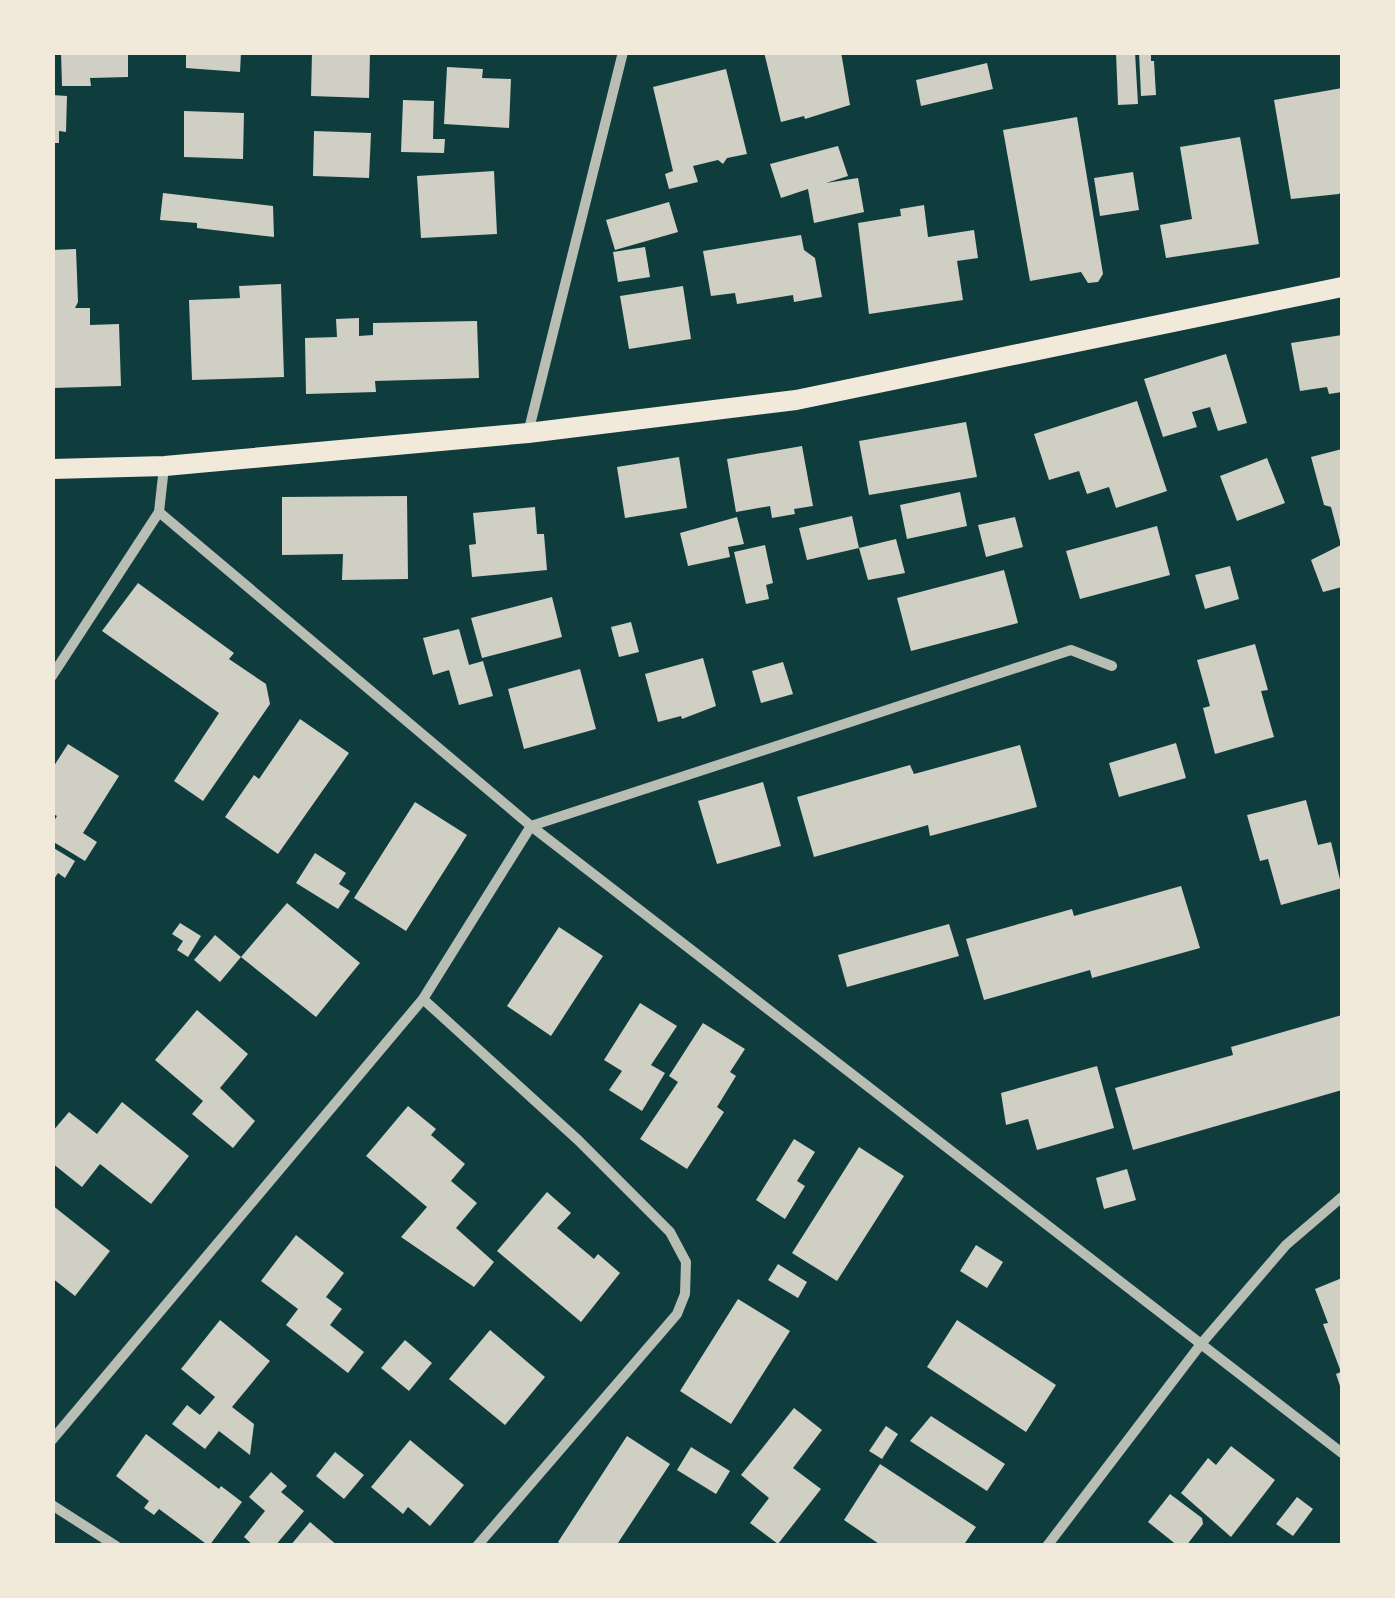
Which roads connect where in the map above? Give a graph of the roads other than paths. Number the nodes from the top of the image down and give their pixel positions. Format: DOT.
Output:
graph roads {
  1 [pos="623,52"];
  2 [pos="1342,287"];
  3 [pos="528,433"];
  4 [pos="164,466"];
  5 [pos="52,469"];
  6 [pos="159,512"];
  7 [pos="1112,666"];
  8 [pos="52,676"];
  9 [pos="532,826"];
  10 [pos="423,999"];
  11 [pos="1342,1197"];
  12 [pos="1201,1344"];
  13 [pos="52,1440"];
  14 [pos="1342,1453"];
  15 [pos="52,1505"];
  16 [pos="116,1546"];
  17 [pos="477,1546"];
  18 [pos="1047,1546"];
  1 -- 3 [label="street"];
  2 -- 3 [label="main road"];
  3 -- 4 [label="main road"];
  4 -- 5 [label="main road"];
  4 -- 6 [label="street"];
  6 -- 8 [label="street"];
  6 -- 9 [label="street"];
  7 -- 9 [label="street"];
  9 -- 10 [label="street"];
  9 -- 12 [label="street"];
  10 -- 13 [label="street"];
  10 -- 17 [label="street"];
  11 -- 12 [label="street"];
  12 -- 14 [label="street"];
  12 -- 18 [label="street"];
  15 -- 16 [label="street"];
}
